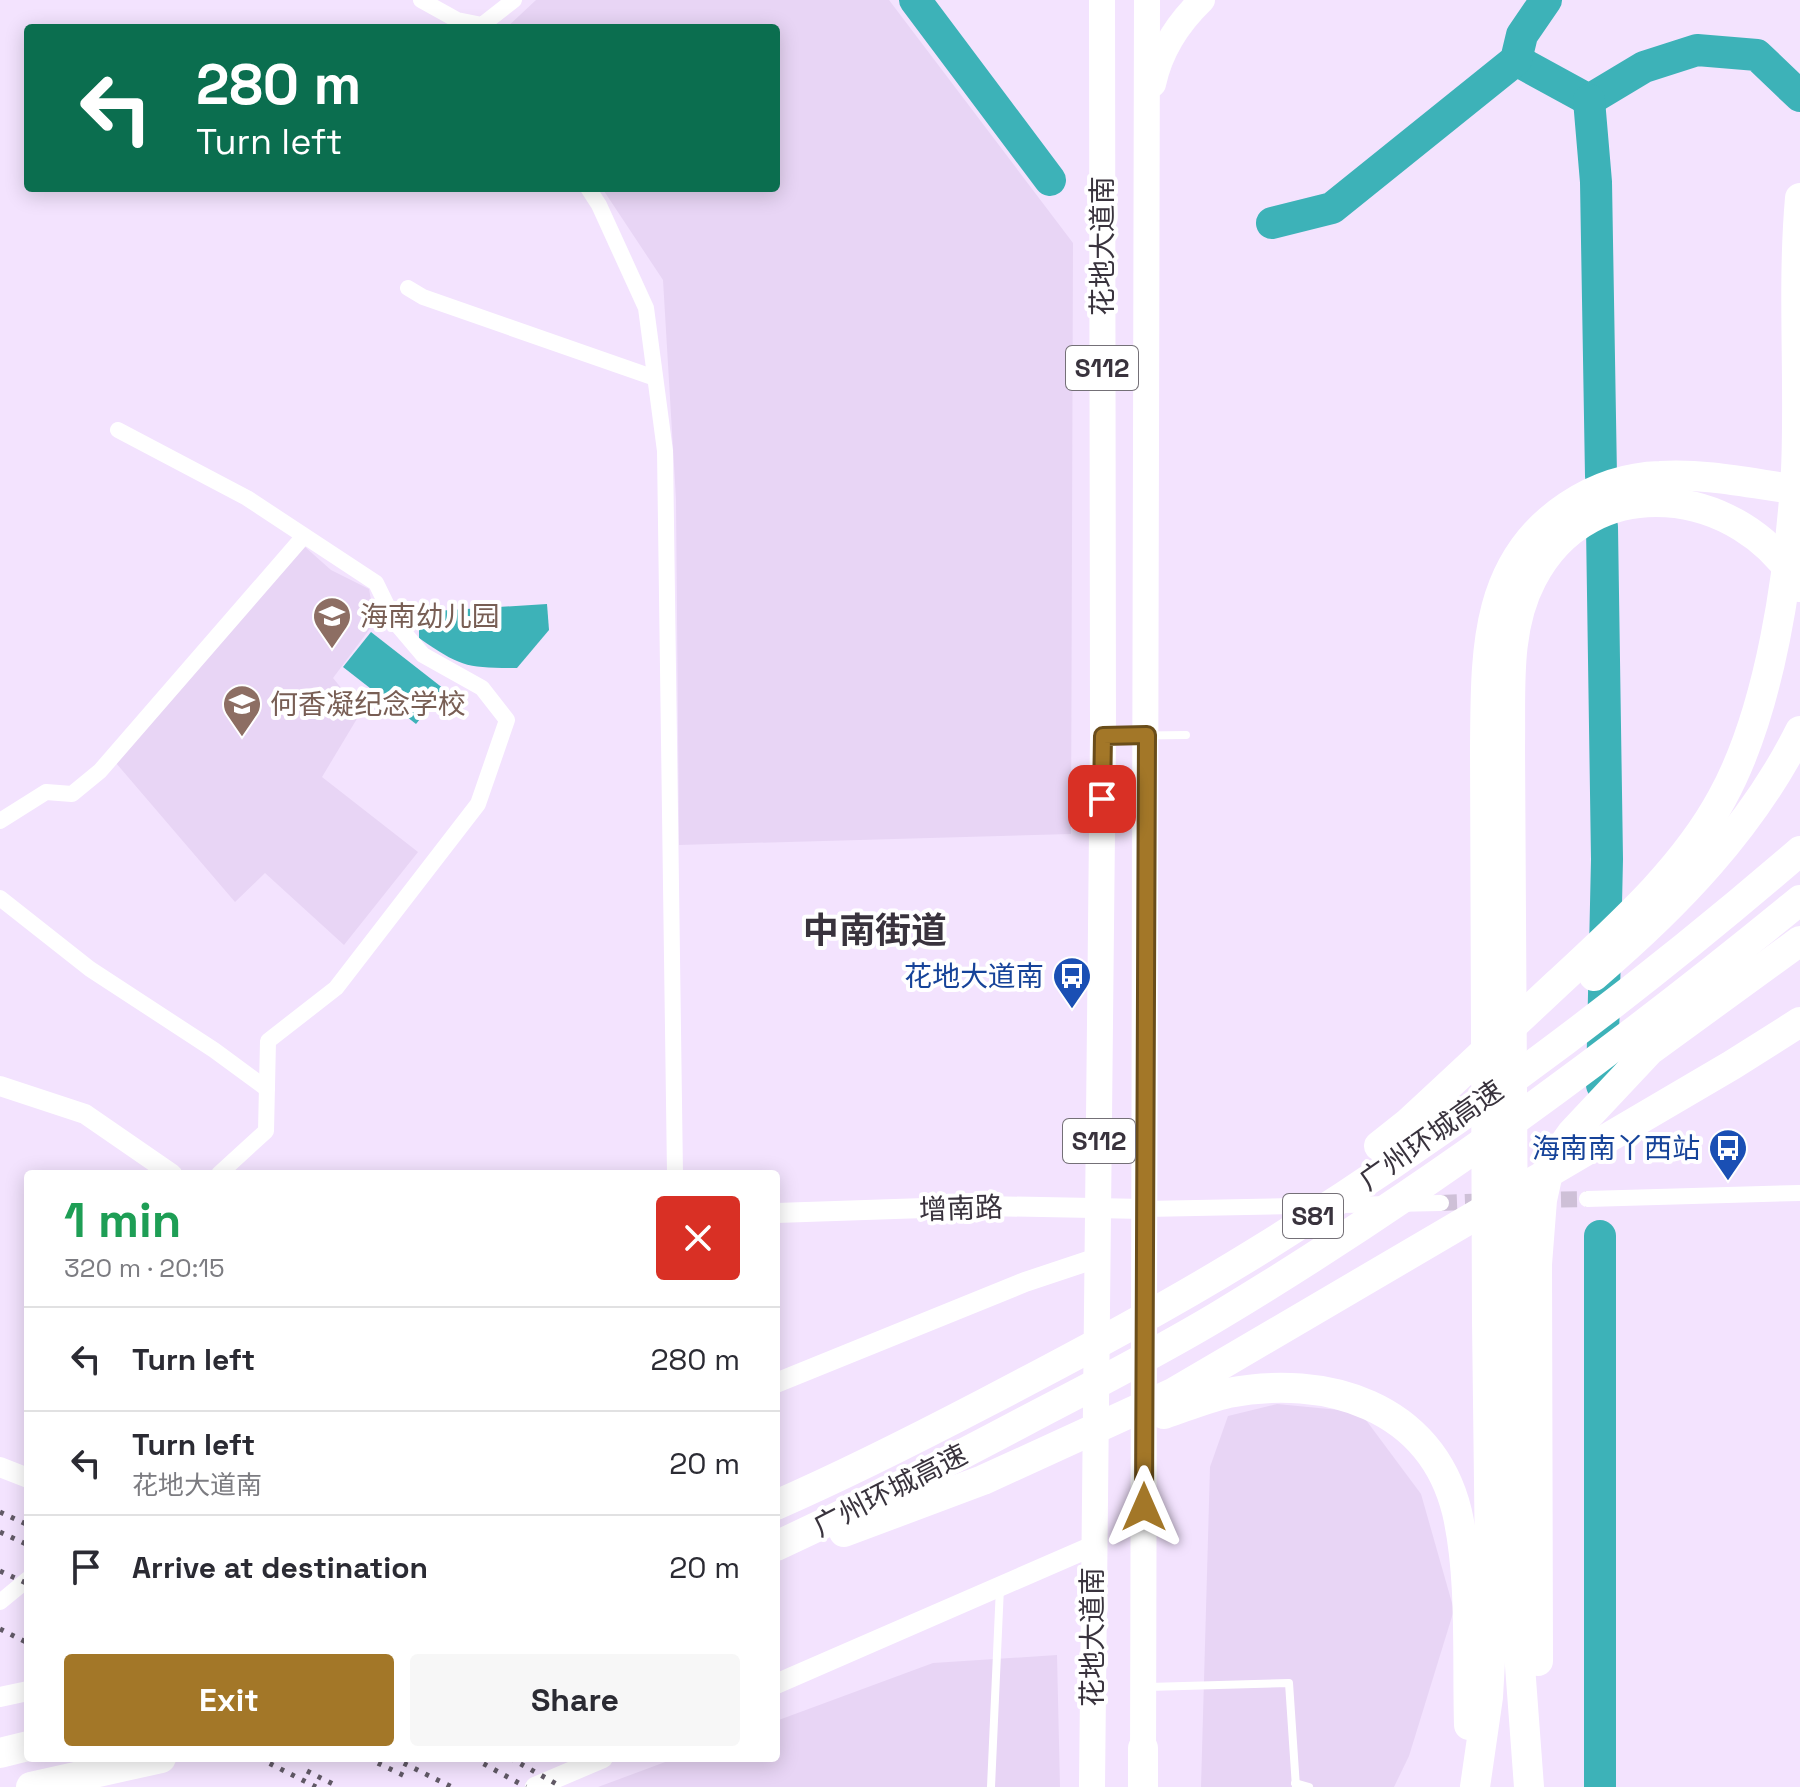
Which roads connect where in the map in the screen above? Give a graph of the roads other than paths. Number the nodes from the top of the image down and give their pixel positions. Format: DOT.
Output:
graph roads {
  1 [pos="421,0"];
  2 [pos="514,0"];
  3 [pos="1102,0"];
  4 [pos="1147,0"];
  5 [pos="1202,0"];
  6 [pos="474,24"];
  7 [pos="485,24"];
  8 [pos="1147,115"];
  9 [pos="591,192"];
  10 [pos="1800,198"];
  11 [pos="408,288"];
  12 [pos="655,378"];
  13 [pos="118,430"];
  14 [pos="1800,490"];
  15 [pos="304,536"];
  16 [pos="1800,587"];
  17 [pos="1800,731"];
  18 [pos="1147,735"];
  19 [pos="1186,735"];
  20 [pos="1103,736"];
  21 [pos="0,821"];
  22 [pos="1800,851"];
  23 [pos="0,898"];
  24 [pos="1800,900"];
  25 [pos="1800,941"];
  26 [pos="1800,1022"];
  27 [pos="0,1086"];
  28 [pos="267,1089"];
  29 [pos="1379,1146"];
  30 [pos="166,1170"];
  31 [pos="223,1170"];
  32 [pos="675,1170"];
  33 [pos="1800,1193"];
  34 [pos="1587,1199"];
  35 [pos="1441,1203"];
  36 [pos="1098,1208"];
  37 [pos="1145,1209"];
  38 [pos="780,1213"];
  39 [pos="1097,1258"];
  40 [pos="780,1381"];
  41 [pos="986,1403"];
  42 [pos="1033,1458"];
  43 [pos="0,1467"];
  44 [pos="24,1476"];
  45 [pos="780,1503"];
  46 [pos="780,1544"];
  47 [pos="1093,1546"];
  48 [pos="780,1556"];
  49 [pos="24,1582"];
  50 [pos="1000,1587"];
  51 [pos="0,1602"];
  52 [pos="780,1682"];
  53 [pos="1144,1687"];
  54 [pos="24,1692"];
  55 [pos="0,1697"];
  56 [pos="24,1747"];
  57 [pos="1143,1748"];
  58 [pos="0,1753"];
  59 [pos="143,1762"];
  60 [pos="594,1762"];
  61 [pos="1296,1785"];
  62 [pos="31,1787"];
  63 [pos="535,1787"];
  64 [pos="991,1787"];
  65 [pos="1092,1787"];
  66 [pos="1143,1787"];
  67 [pos="1309,1787"];
  68 [pos="1473,1787"];
  69 [pos="1529,1787"];
  70 [pos="1538,1787"];
  1 -- 6 [label="street"];
  2 -- 7 [label="street"];
  3 -- 20 [label="main road, 花地大道南 / S112"];
  4 -- 8 [label="main road, 花地大道南 / S112"];
  5 -- 8 [label="main road"];
  8 -- 18 [label="main road, 花地大道南 / S112"];
  9 -- 12 [label="street"];
  10 -- 29 [label="highway"];
  11 -- 12 [label="street"];
  12 -- 32 [label="street"];
  13 -- 15 [label="street"];
  14 -- 68 [label="highway"];
  15 -- 21 [label="street"];
  15 -- 28 [label="street"];
  16 -- 69 [label="highway"];
  17 -- 29 [label="highway"];
  18 -- 19 [label="lane"];
  18 -- 20 [label="lane"];
  18 -- 37 [label="main road, 花地大道南 / S112"];
  20 -- 36 [label="main road, 花地大道南 / S112"];
  22 -- 41 [label="highway, 广州环城高速 / S81"];
  23 -- 28 [label="street"];
  24 -- 46 [label="highway, 广州环城高速 / S81"];
  25 -- 70 [label="highway"];
  26 -- 42 [label="highway"];
  27 -- 30 [label="street"];
  28 -- 31 [label="street"];
  29 -- 41 [label="highway"];
  33 -- 34 [label="street"];
  35 -- 37 [label="street"];
  36 -- 37 [label="street, 增南路"];
  36 -- 38 [label="street, 增南路"];
  36 -- 39 [label="main road, 花地大道南 / S112"];
  37 -- 53 [label="main road, 花地大道南 / S112"];
  39 -- 40 [label="street"];
  39 -- 47 [label="main road, 花地大道南 / S112"];
  41 -- 45 [label="highway, 广州环城高速 / S81"];
  42 -- 48 [label="highway"];
  42 -- 68 [label="highway"];
  43 -- 44 [label="street"];
  47 -- 50 [label="street"];
  47 -- 65 [label="main road, 花地大道南 / S112"];
  49 -- 51 [label="street"];
  50 -- 52 [label="street"];
  50 -- 64 [label="lane"];
  53 -- 57 [label="main road, 花地大道南 / S112"];
  53 -- 61 [label="lane"];
  54 -- 55 [label="street"];
  56 -- 58 [label="highway"];
  57 -- 66 [label="highway"];
  59 -- 62 [label="highway"];
  60 -- 63 [label="street"];
  61 -- 67 [label="lane"];
}
